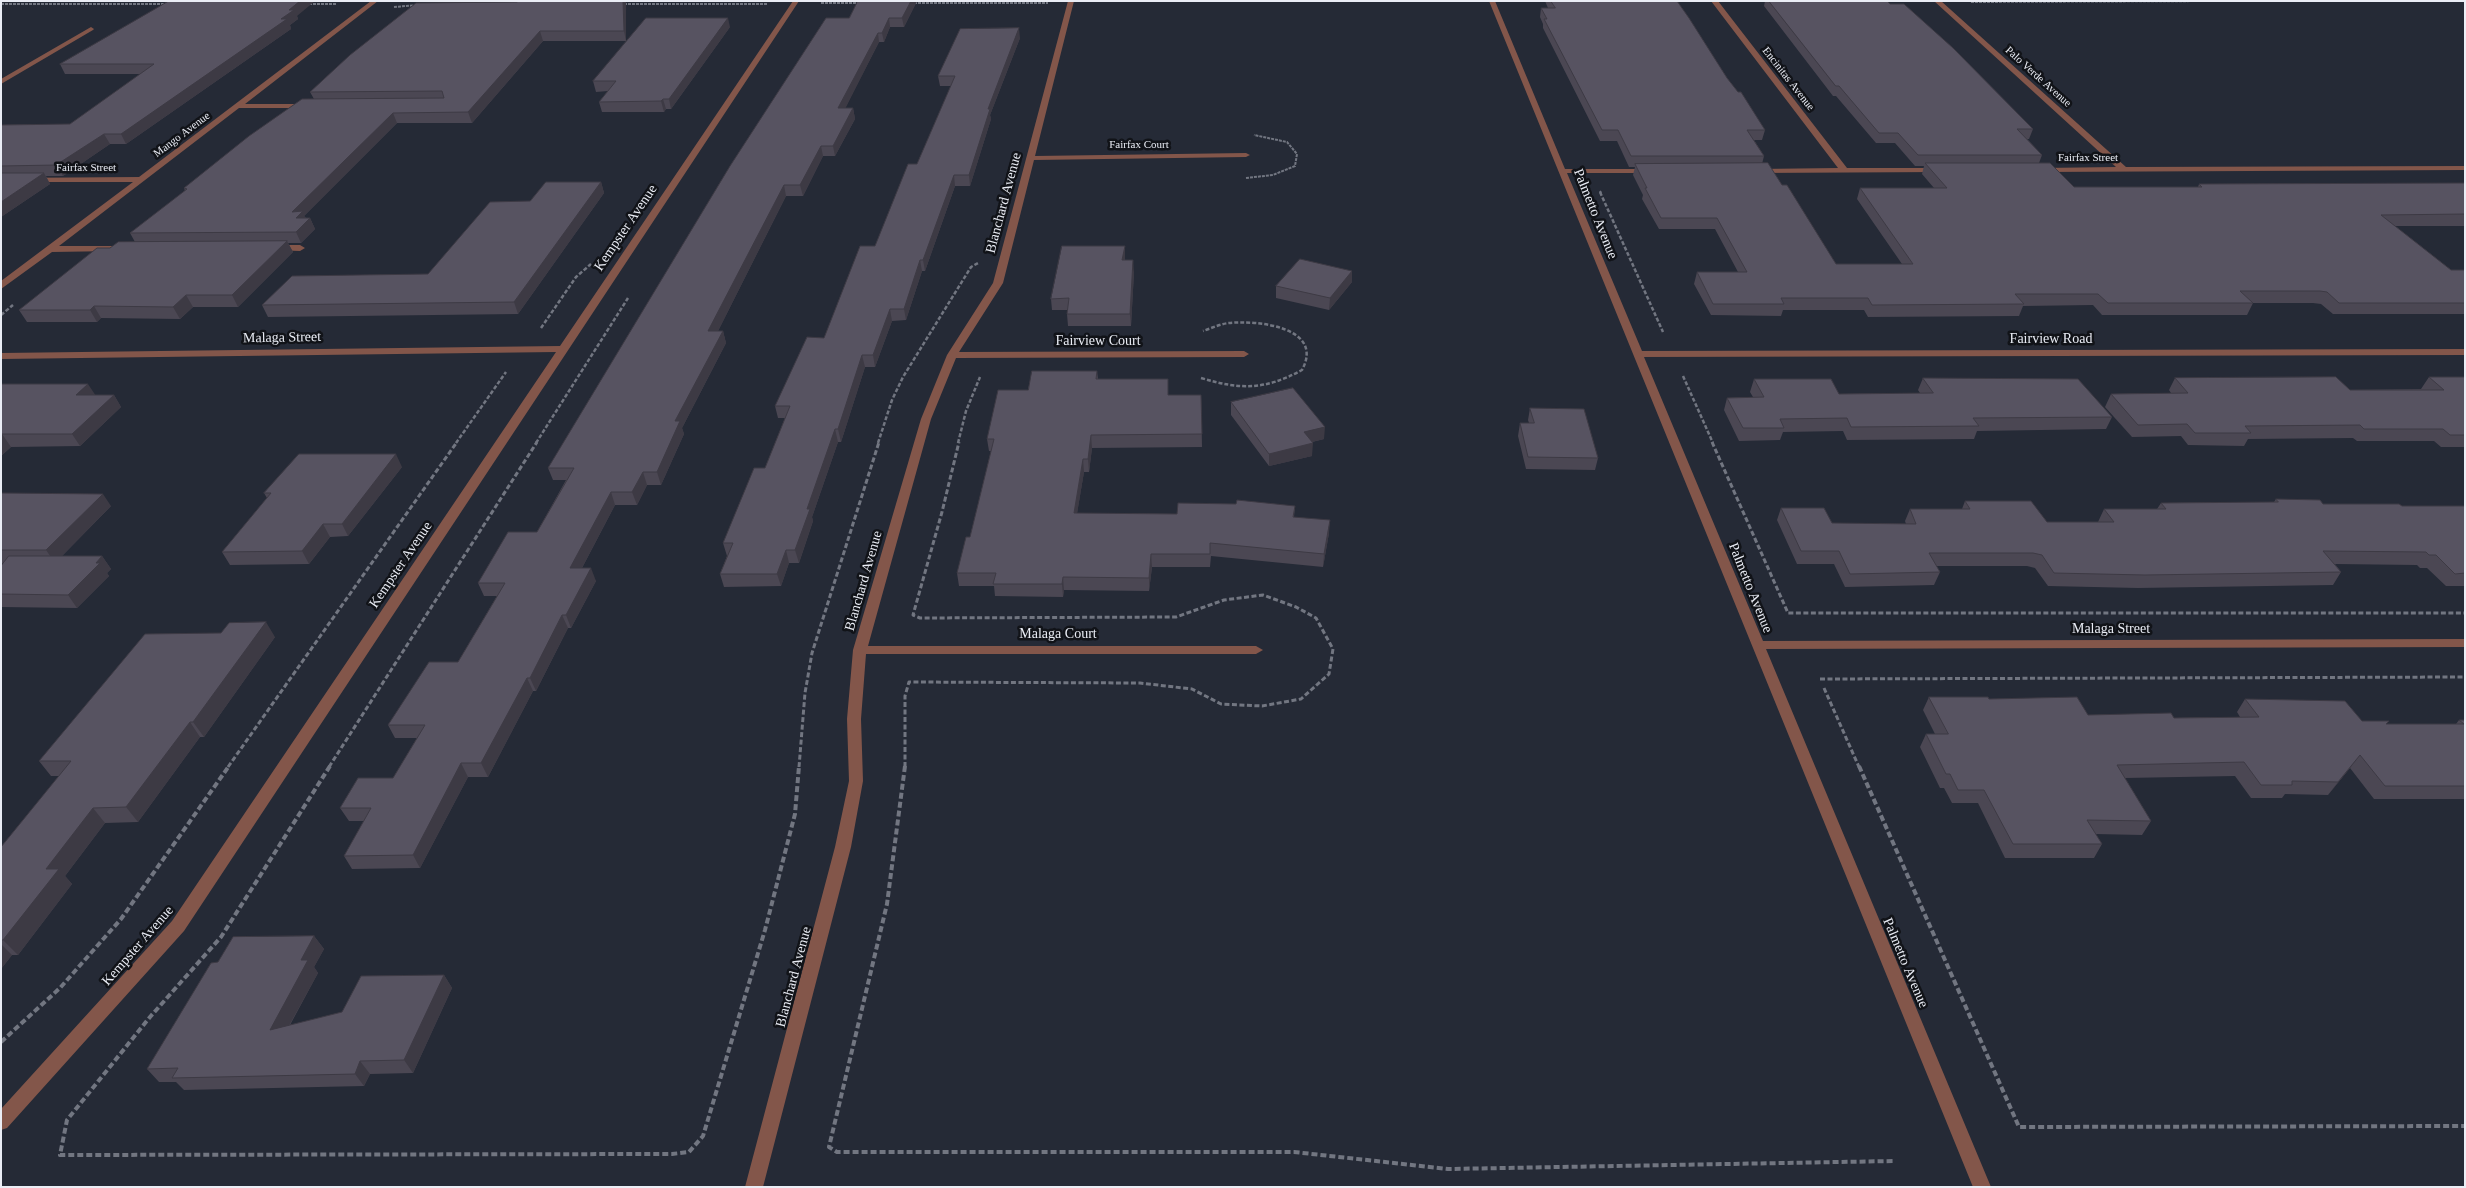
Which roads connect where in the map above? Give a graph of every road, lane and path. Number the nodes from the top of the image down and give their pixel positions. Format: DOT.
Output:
graph roads {
  1 [pos="375,1"];
  2 [pos="796,1"];
  3 [pos="1071,1"];
  4 [pos="1492,1"];
  5 [pos="1714,1"];
  6 [pos="1937,1"];
  7 [pos="2218,1"];
  8 [pos="1969,2"];
  9 [pos="821,3"];
  10 [pos="870,3"];
  11 [pos="910,3"];
  12 [pos="1,4"];
  13 [pos="168,4"];
  14 [pos="306,4"];
  15 [pos="336,4"];
  16 [pos="621,4"];
  17 [pos="397,5"];
  18 [pos="426,5"];
  19 [pos="774,5"];
  20 [pos="1047,11"];
  21 [pos="91,29"];
  22 [pos="1,82"];
  23 [pos="238,106"];
  24 [pos="316,106"];
  25 [pos="1246,155"];
  26 [pos="1032,158"];
  27 [pos="2465,168"];
  28 [pos="1844,170"];
  29 [pos="1944,170"];
  30 [pos="2034,170"];
  31 [pos="2123,170"];
  32 [pos="1562,171"];
  33 [pos="1659,171"];
  34 [pos="1746,171"];
  35 [pos="1,180"];
  36 [pos="142,180"];
  37 [pos="1598,187"];
  38 [pos="270,248"];
  39 [pos="300,248"];
  40 [pos="50,249"];
  41 [pos="121,249"];
  42 [pos="596,259"];
  43 [pos="980,262"];
  44 [pos="576,277"];
  45 [pos="1,286"];
  46 [pos="629,296"];
  47 [pos="1664,334"];
  48 [pos="562,349"];
  49 [pos="2465,352"];
  50 [pos="1244,354"];
  51 [pos="1637,354"];
  52 [pos="1,356"];
  53 [pos="952,356"];
  54 [pos="499,368"];
  55 [pos="1692,373"];
  56 [pos="980,374"];
  57 [pos="2465,613"];
  58 [pos="2465,643"];
  59 [pos="1757,645"];
  60 [pos="860,650"];
  61 [pos="1256,650"];
  62 [pos="2465,677"];
  63 [pos="1820,678"];
  64 [pos="1824,688"];
  65 [pos="1,1042"];
  66 [pos="1,1122"];
  67 [pos="2465,1126"];
  68 [pos="1895,1161"];
  69 [pos="754,1187"];
  70 [pos="1982,1187"];
  1 -- 23 [label="street, Mango Avenue"];
  2 -- 48 [label="street, Kempster Avenue"];
  3 -- 26 [label="street, Blanchard Avenue"];
  4 -- 32 [label="street, Palmetto Avenue"];
  5 -- 28 [label="street, Encinitas Avenue"];
  6 -- 31 [label="street, Palo Verde Avenue"];
  7 -- 8 [label="path"];
  9 -- 10 [label="path"];
  11 -- 20 [label="path"];
  12 -- 13 [label="path"];
  14 -- 15 [label="path"];
  16 -- 19 [label="path"];
  17 -- 18 [label="path"];
  21 -- 22 [label="street"];
  23 -- 24 [label="street"];
  23 -- 36 [label="street, Mango Avenue"];
  25 -- 26 [label="street, Fairfax Court"];
  26 -- 53 [label="street, Blanchard Avenue"];
  27 -- 31 [label="street, Fairfax Street"];
  28 -- 29 [label="street"];
  28 -- 34 [label="street"];
  30 -- 31 [label="street, Fairfax Street"];
  32 -- 33 [label="street"];
  32 -- 51 [label="street, Palmetto Avenue"];
  35 -- 36 [label="street, Fairfax Street"];
  36 -- 40 [label="street, Mango Avenue"];
  37 -- 47 [label="path"];
  38 -- 39 [label="street"];
  40 -- 41 [label="street"];
  40 -- 45 [label="street, Mango Avenue"];
  42 -- 44 [label="path"];
  43 -- 46 [label="path"];
  48 -- 52 [label="street, Malaga Street"];
  48 -- 66 [label="street, Kempster Avenue"];
  49 -- 51 [label="street, Fairview Road"];
  50 -- 53 [label="street, Fairview Court"];
  51 -- 59 [label="street, Palmetto Avenue"];
  53 -- 60 [label="street, Blanchard Avenue"];
  54 -- 65 [label="path"];
  55 -- 57 [label="path"];
  56 -- 68 [label="path"];
  58 -- 59 [label="street, Malaga Street"];
  59 -- 70 [label="street, Palmetto Avenue"];
  60 -- 61 [label="street, Malaga Court"];
  60 -- 69 [label="street, Blanchard Avenue"];
  62 -- 63 [label="path"];
  64 -- 67 [label="path"];
}
